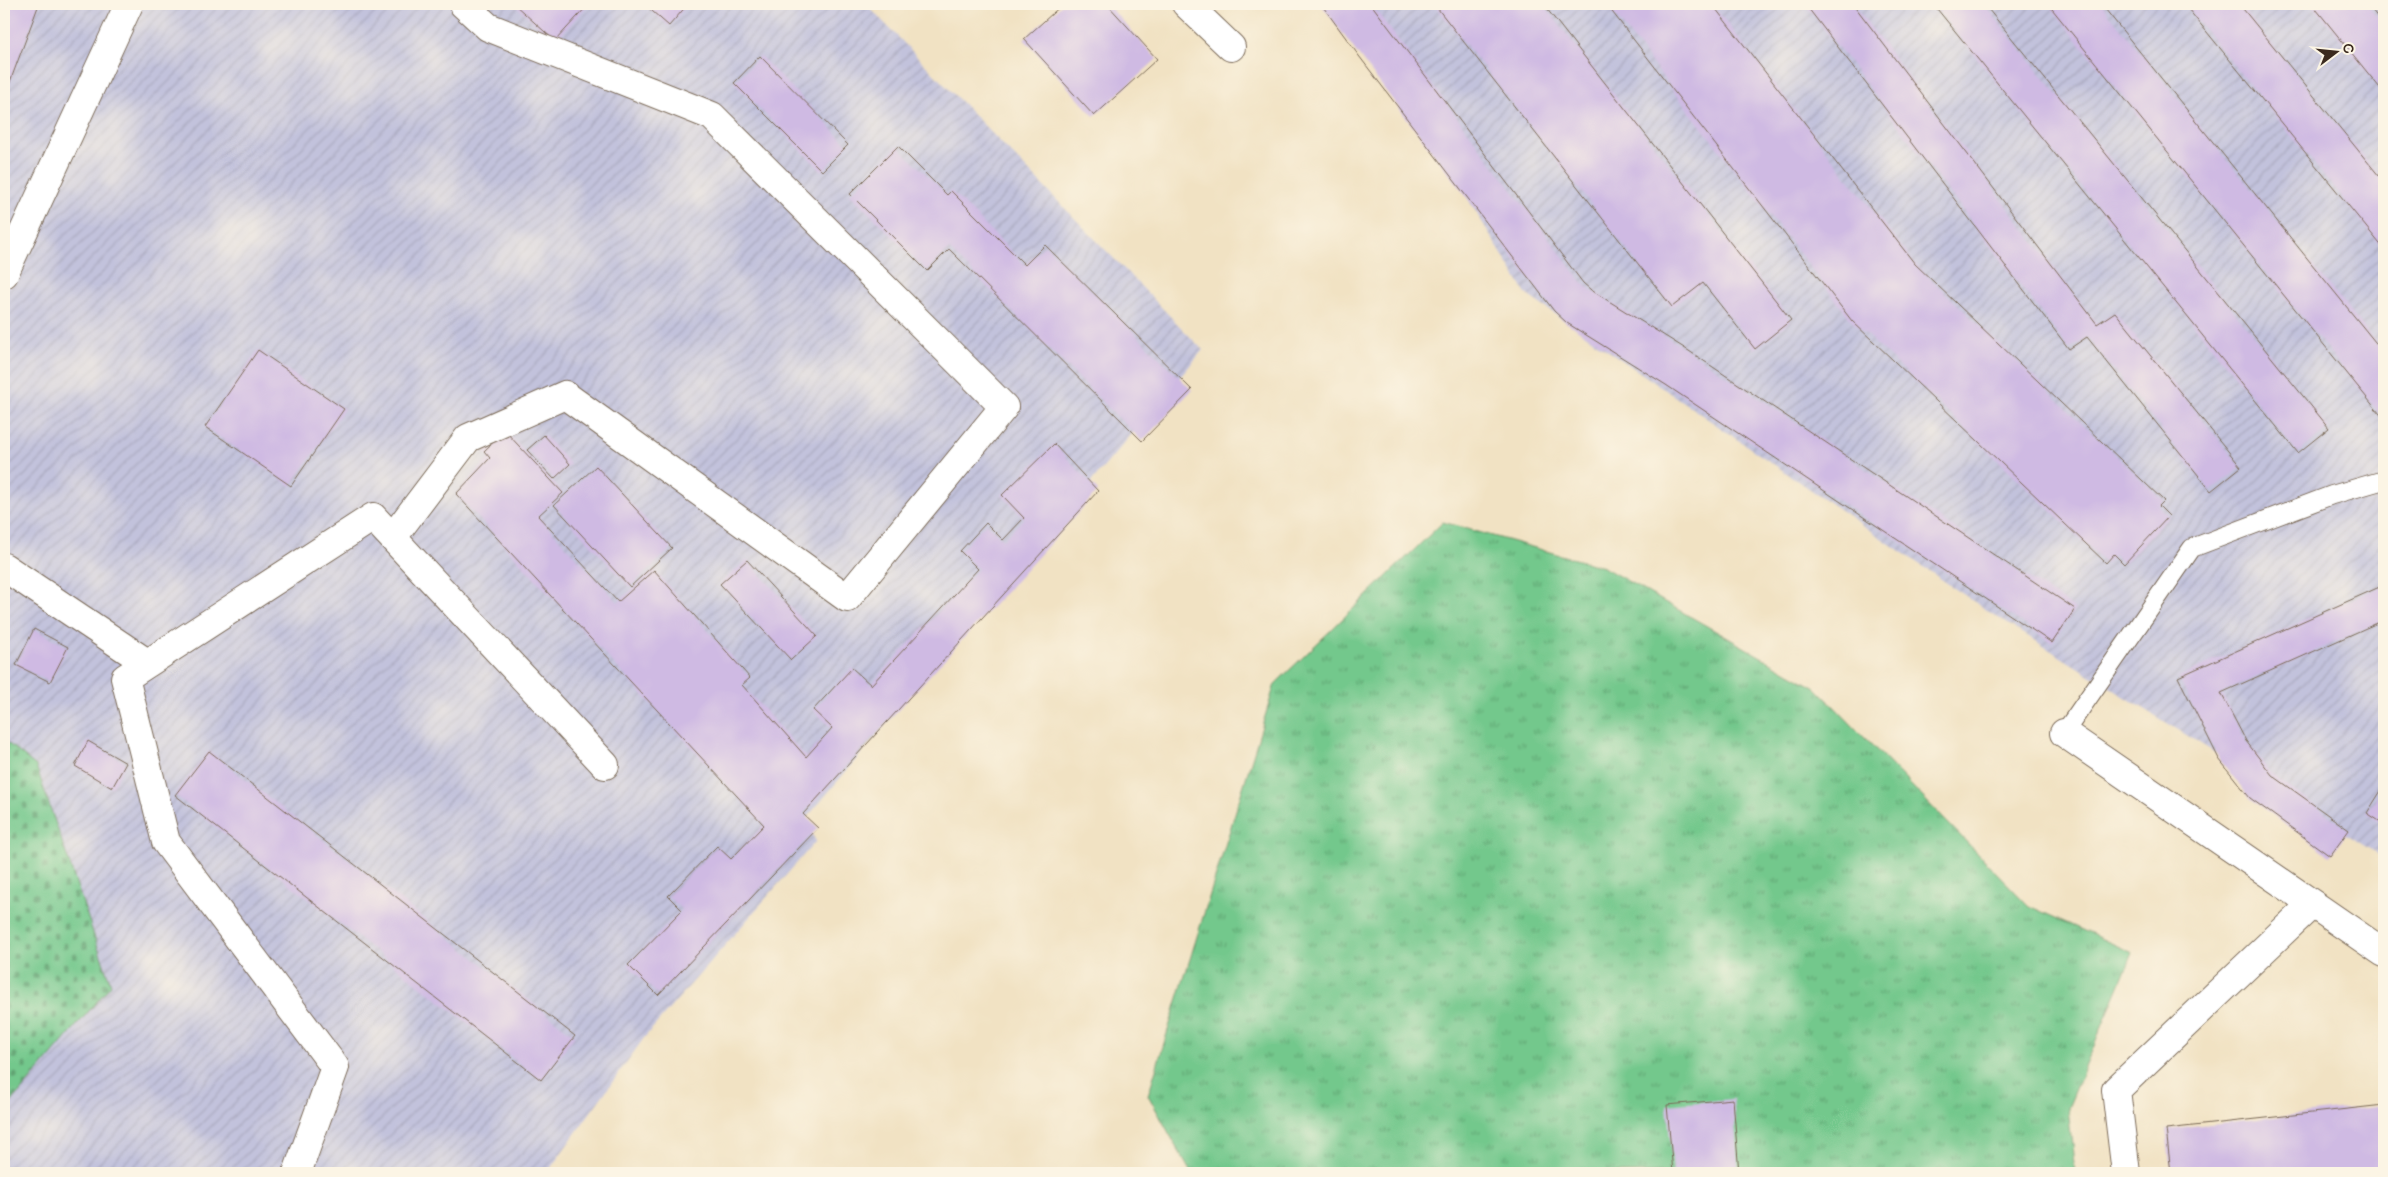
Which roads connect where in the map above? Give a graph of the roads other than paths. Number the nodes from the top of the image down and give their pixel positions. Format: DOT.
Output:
graph roads {
  1 [pos="129,4"];
  2 [pos="463,4"];
  3 [pos="1186,4"];
  4 [pos="1231,47"];
  5 [pos="4,274"];
  6 [pos="2384,480"];
  7 [pos="393,537"];
  8 [pos="4,567"];
  9 [pos="147,663"];
  10 [pos="2064,733"];
  11 [pos="605,765"];
  12 [pos="2312,904"];
  13 [pos="2384,952"];
  14 [pos="297,1173"];
  15 [pos="2126,1173"];
  1 -- 5 [label="street"];
  2 -- 7 [label="street"];
  3 -- 4 [label="street"];
  6 -- 10 [label="lane"];
  7 -- 9 [label="street"];
  7 -- 11 [label="street"];
  8 -- 9 [label="street"];
  9 -- 14 [label="street"];
  10 -- 12 [label="street"];
  12 -- 13 [label="street"];
  12 -- 15 [label="street"];
}
